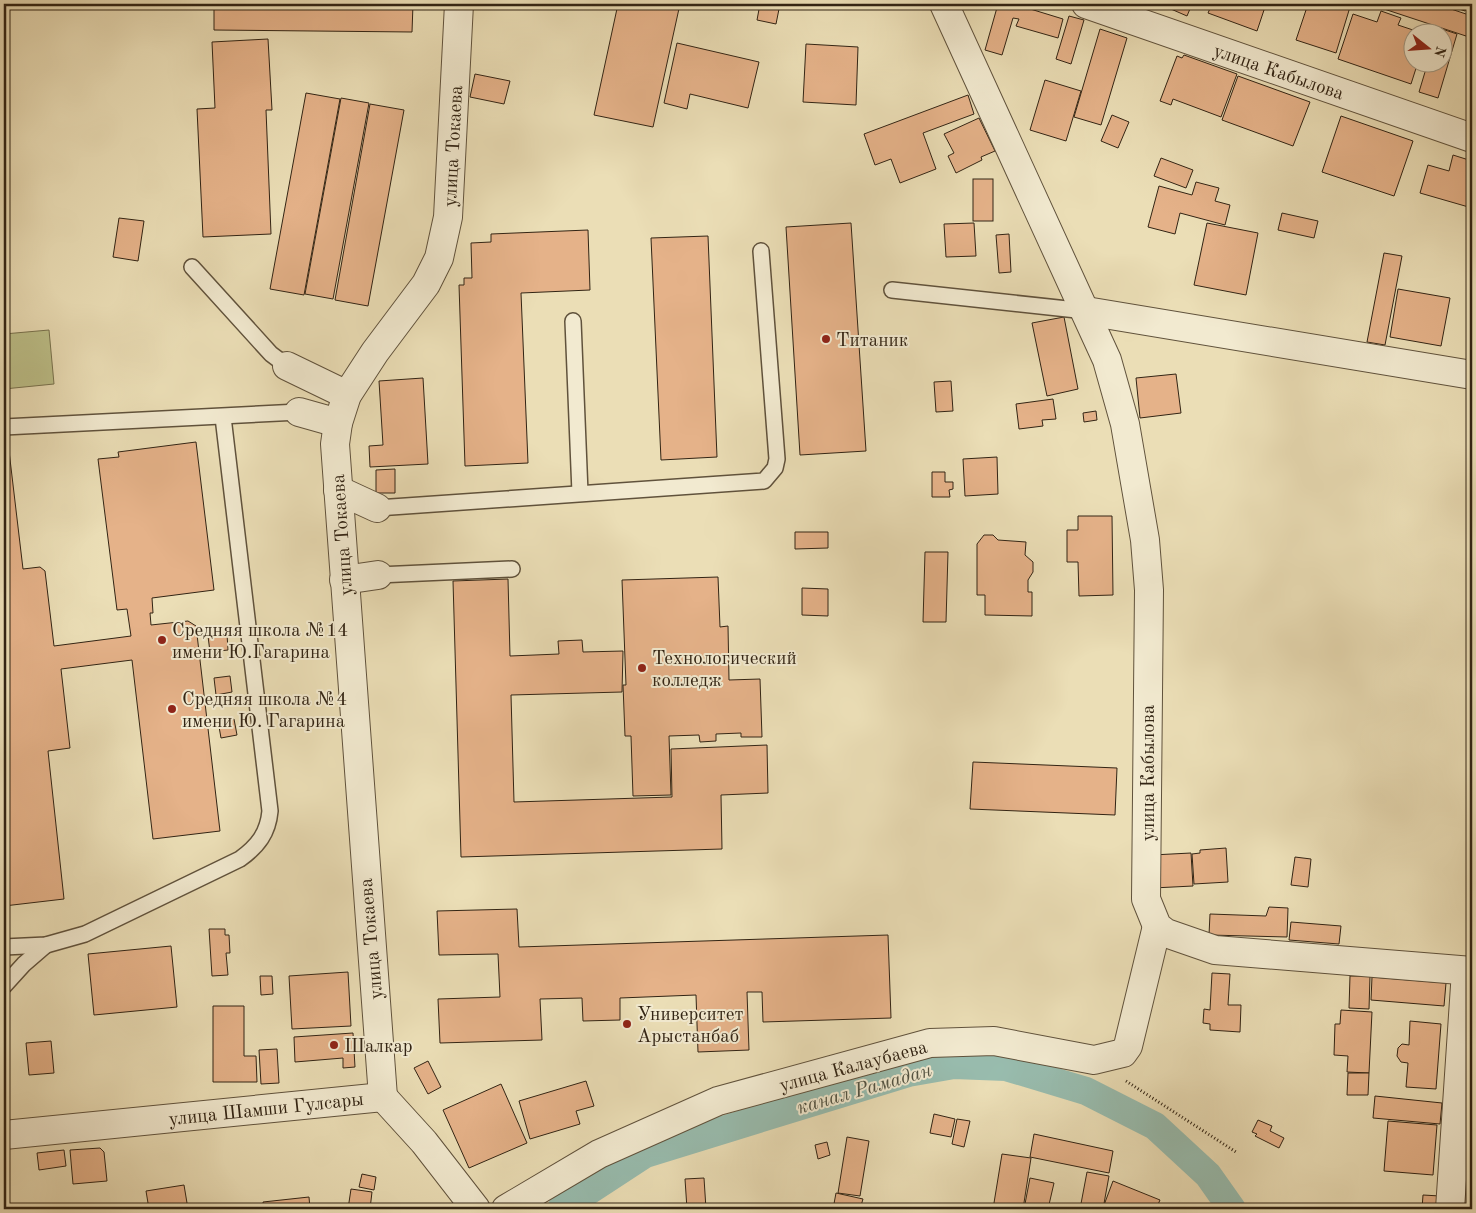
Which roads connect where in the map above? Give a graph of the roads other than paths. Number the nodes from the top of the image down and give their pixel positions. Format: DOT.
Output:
graph roads {
  1 [pos="459,4"];
  2 [pos="944,4"];
  3 [pos="1086,4"];
  4 [pos="1472,138"];
  5 [pos="762,251"];
  6 [pos="192,267"];
  7 [pos="892,290"];
  8 [pos="1086,311"];
  9 [pos="573,321"];
  10 [pos="287,366"];
  11 [pos="1472,375"];
  12 [pos="347,396"];
  13 [pos="299,412"];
  14 [pos="223,417"];
  15 [pos="338,423"];
  16 [pos="4,427"];
  17 [pos="338,490"];
  18 [pos="580,493"];
  19 [pos="377,508"];
  20 [pos="512,569"];
  21 [pos="378,575"];
  22 [pos="344,580"];
  23 [pos="1157,926"];
  24 [pos="46,945"];
  25 [pos="4,947"];
  26 [pos="1469,971"];
  27 [pos="4,986"];
  28 [pos="382,1097"];
  29 [pos="4,1135"];
  30 [pos="476,1209"];
  31 [pos="506,1209"];
  32 [pos="1450,1209"];
  1 -- 12 [label="street, улица Токаева"];
  2 -- 8 [label="street, улица Кабылова"];
  3 -- 4 [label="street, улица Кабылова"];
  5 -- 18 [label="lane"];
  6 -- 10 [label="lane"];
  7 -- 8 [label="lane"];
  8 -- 11 [label="street"];
  8 -- 23 [label="street, улица Кабылова"];
  9 -- 18 [label="lane"];
  10 -- 12 [label="street"];
  12 -- 15 [label="street, улица Токаева"];
  13 -- 14 [label="lane"];
  13 -- 15 [label="street"];
  14 -- 16 [label="lane"];
  14 -- 24 [label="lane"];
  15 -- 17 [label="street, улица Токаева"];
  17 -- 19 [label="street"];
  17 -- 22 [label="street, улица Токаева"];
  18 -- 19 [label="lane"];
  20 -- 21 [label="lane"];
  21 -- 22 [label="street"];
  22 -- 28 [label="street, улица Токаева"];
  23 -- 26 [label="street"];
  23 -- 31 [label="street, улица Калаубаева"];
  24 -- 25 [label="lane"];
  24 -- 27 [label="lane"];
  26 -- 32 [label="street"];
  28 -- 29 [label="street, улица Шамши Гулсары"];
  28 -- 30 [label="street, улица Шамши Гулсары"];
}
